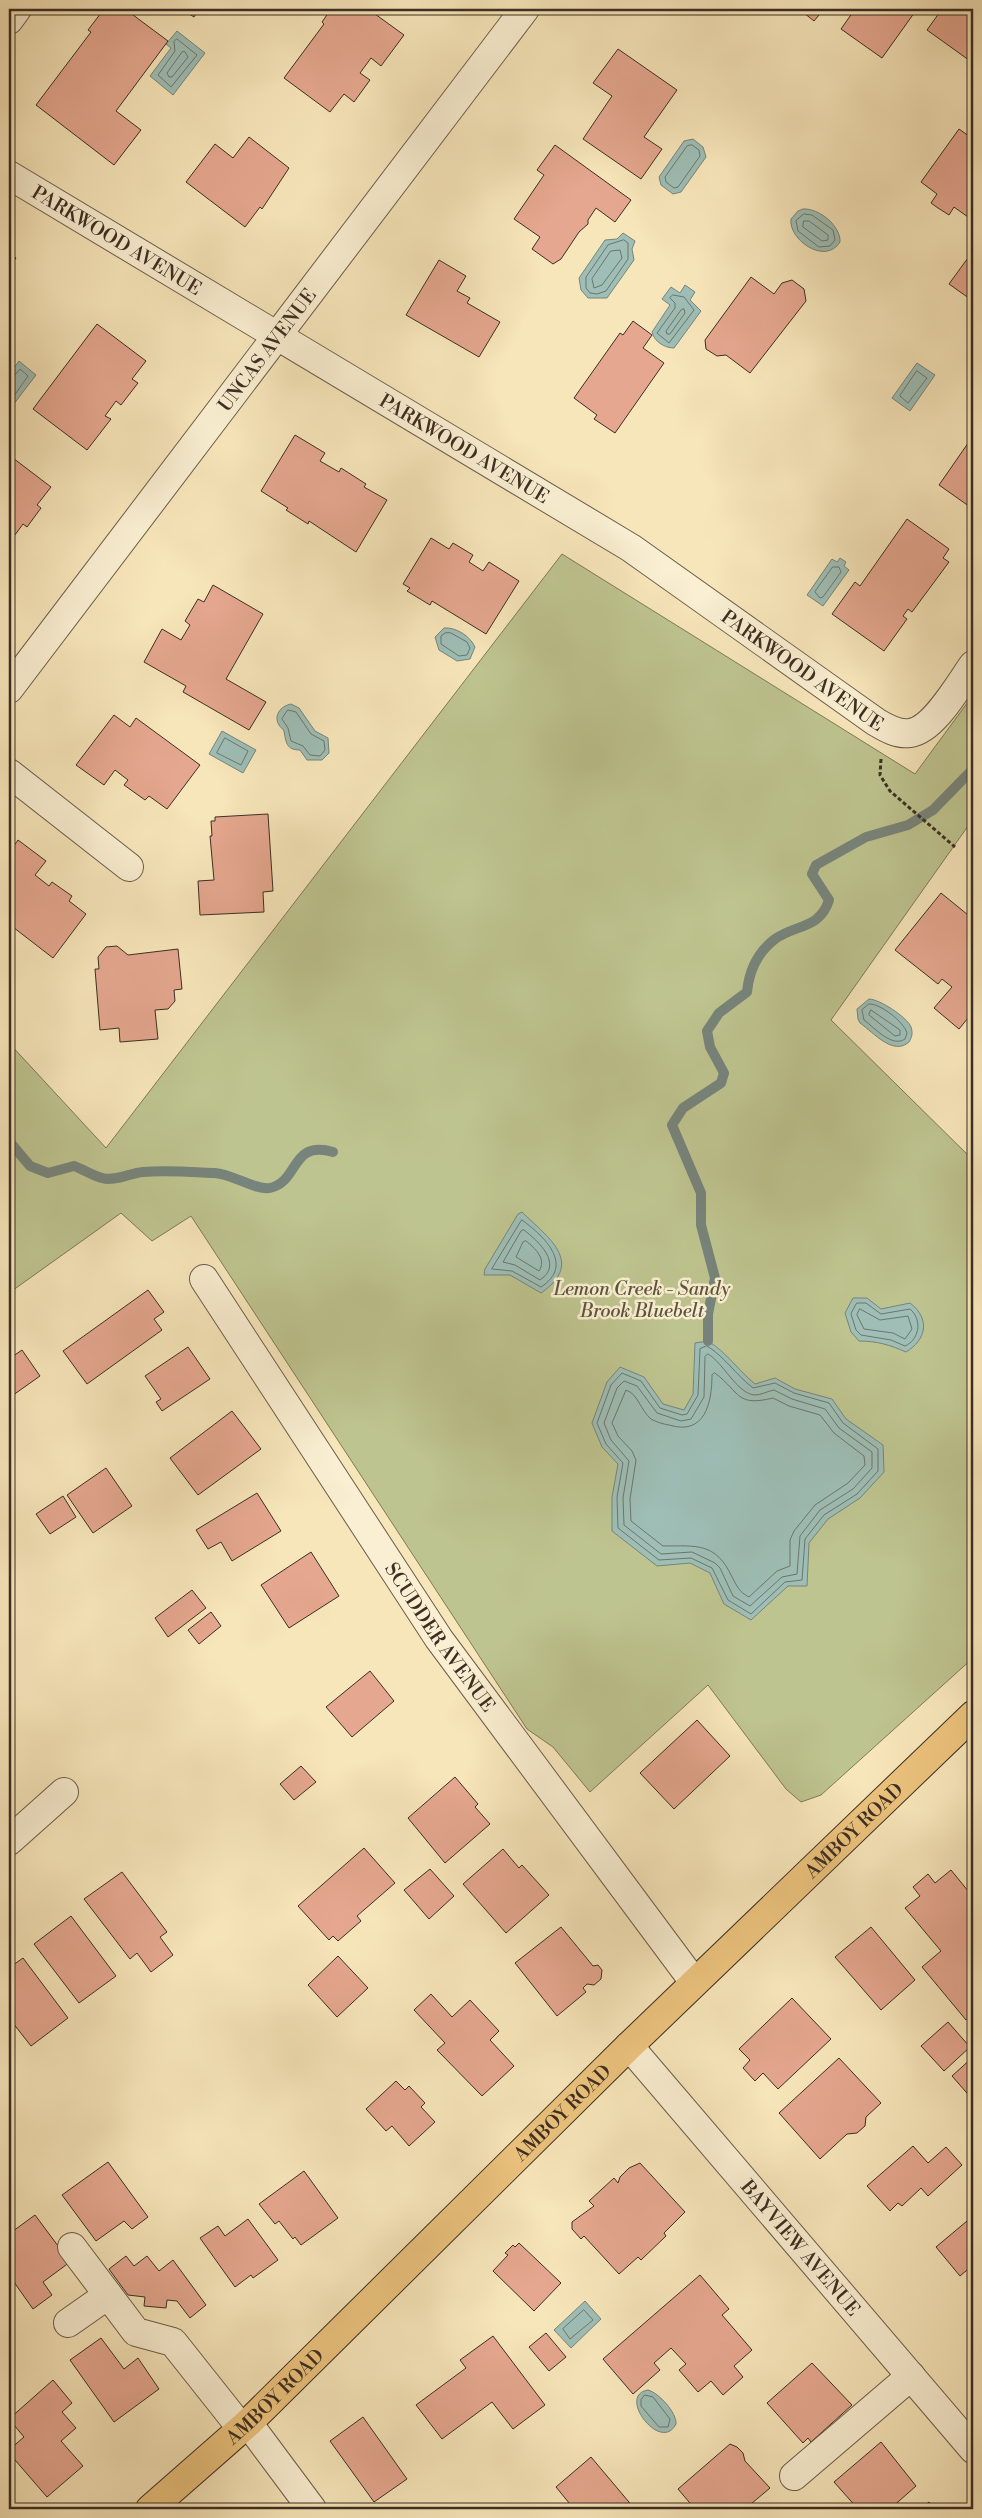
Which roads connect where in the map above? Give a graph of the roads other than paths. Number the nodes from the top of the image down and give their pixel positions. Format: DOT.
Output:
graph roads {
  1 [pos="17,9"];
  2 [pos="526,9"];
  3 [pos="9,20"];
  4 [pos="9,175"];
  5 [pos="278,336"];
  6 [pos="973,665"];
  7 [pos="9,689"];
  8 [pos="9,773"];
  9 [pos="130,866"];
  10 [pos="204,1278"];
  11 [pos="973,1714"];
  12 [pos="64,1792"];
  13 [pos="9,1841"];
  14 [pos="694,1982"];
  15 [pos="629,2046"];
  16 [pos="72,2246"];
  17 [pos="108,2294"];
  18 [pos="68,2323"];
  19 [pos="911,2376"];
  20 [pos="245,2426"];
  21 [pos="973,2449"];
  22 [pos="794,2476"];
  23 [pos="150,2509"];
  24 [pos="312,2509"];
  1 -- 3 [label="street"];
  2 -- 5 [label="street, UNCAS AVENUE"];
  4 -- 5 [label="street, PARKWOOD AVENUE"];
  5 -- 6 [label="street, PARKWOOD AVENUE"];
  5 -- 7 [label="street, UNCAS AVENUE"];
  8 -- 9 [label="street"];
  10 -- 14 [label="street, SCUDDER AVENUE"];
  11 -- 14 [label="main road, AMBOY ROAD"];
  12 -- 13 [label="street"];
  14 -- 15 [label="main road, AMBOY ROAD"];
  15 -- 19 [label="street, BAYVIEW AVENUE"];
  15 -- 20 [label="main road, AMBOY ROAD"];
  16 -- 17 [label="street"];
  17 -- 18 [label="street"];
  17 -- 20 [label="street"];
  19 -- 21 [label="street, BAYVIEW AVENUE"];
  19 -- 22 [label="street"];
  20 -- 23 [label="main road, AMBOY ROAD"];
  20 -- 24 [label="street"];
}
